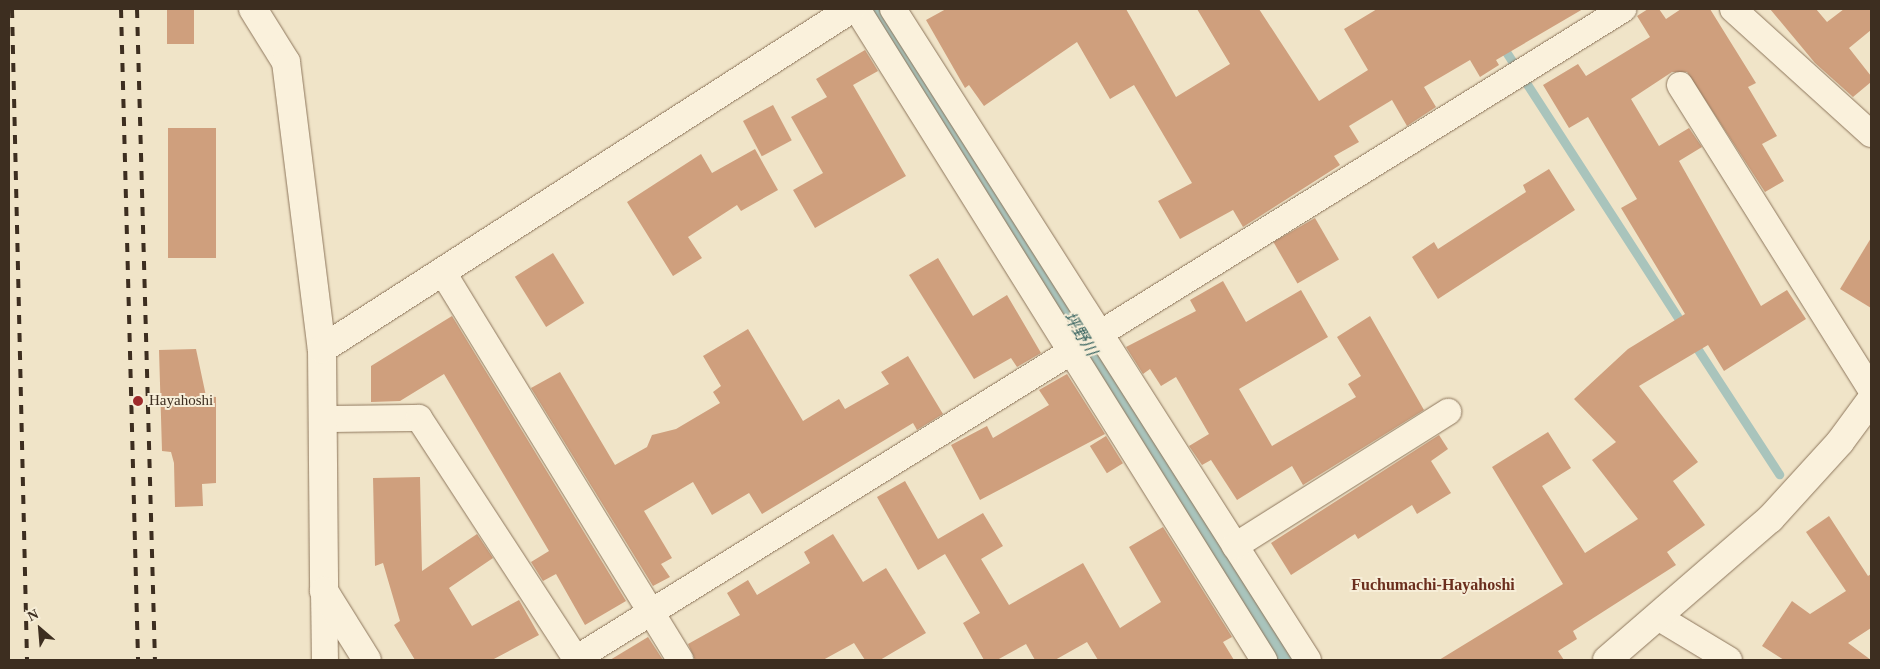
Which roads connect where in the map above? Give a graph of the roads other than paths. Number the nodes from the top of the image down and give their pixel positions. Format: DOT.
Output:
graph roads {
  1 [pos="253,9"];
  2 [pos="851,9"];
  3 [pos="857,9"];
  4 [pos="893,9"];
  5 [pos="1623,9"];
  6 [pos="1733,9"];
  7 [pos="1680,85"];
  8 [pos="1871,134"];
  9 [pos="442,271"];
  10 [pos="1099,331"];
  11 [pos="322,349"];
  12 [pos="1068,350"];
  13 [pos="1871,389"];
  14 [pos="1871,400"];
  15 [pos="1448,412"];
  16 [pos="324,419"];
  17 [pos="1235,546"];
  18 [pos="324,591"];
  19 [pos="651,613"];
  20 [pos="1658,617"];
  21 [pos="325,660"];
  22 [pos="367,660"];
  23 [pos="576,660"];
  24 [pos="680,660"];
  25 [pos="1264,660"];
  26 [pos="1308,660"];
  27 [pos="1607,660"];
  28 [pos="1729,660"];
  1 -- 11 [label="street"];
  2 -- 9 [label="street"];
  3 -- 12 [label="street"];
  4 -- 10 [label="street"];
  5 -- 10 [label="street"];
  6 -- 8 [label="street"];
  7 -- 13 [label="street"];
  9 -- 11 [label="street"];
  9 -- 19 [label="street"];
  10 -- 12 [label="street"];
  10 -- 17 [label="street"];
  11 -- 16 [label="street"];
  12 -- 19 [label="street"];
  12 -- 25 [label="street"];
  14 -- 20 [label="street"];
  15 -- 17 [label="street"];
  16 -- 18 [label="street"];
  16 -- 23 [label="street"];
  17 -- 26 [label="street"];
  18 -- 21 [label="street"];
  18 -- 22 [label="street"];
  19 -- 23 [label="street"];
  19 -- 24 [label="street"];
  20 -- 27 [label="street"];
  20 -- 28 [label="street"];
}
